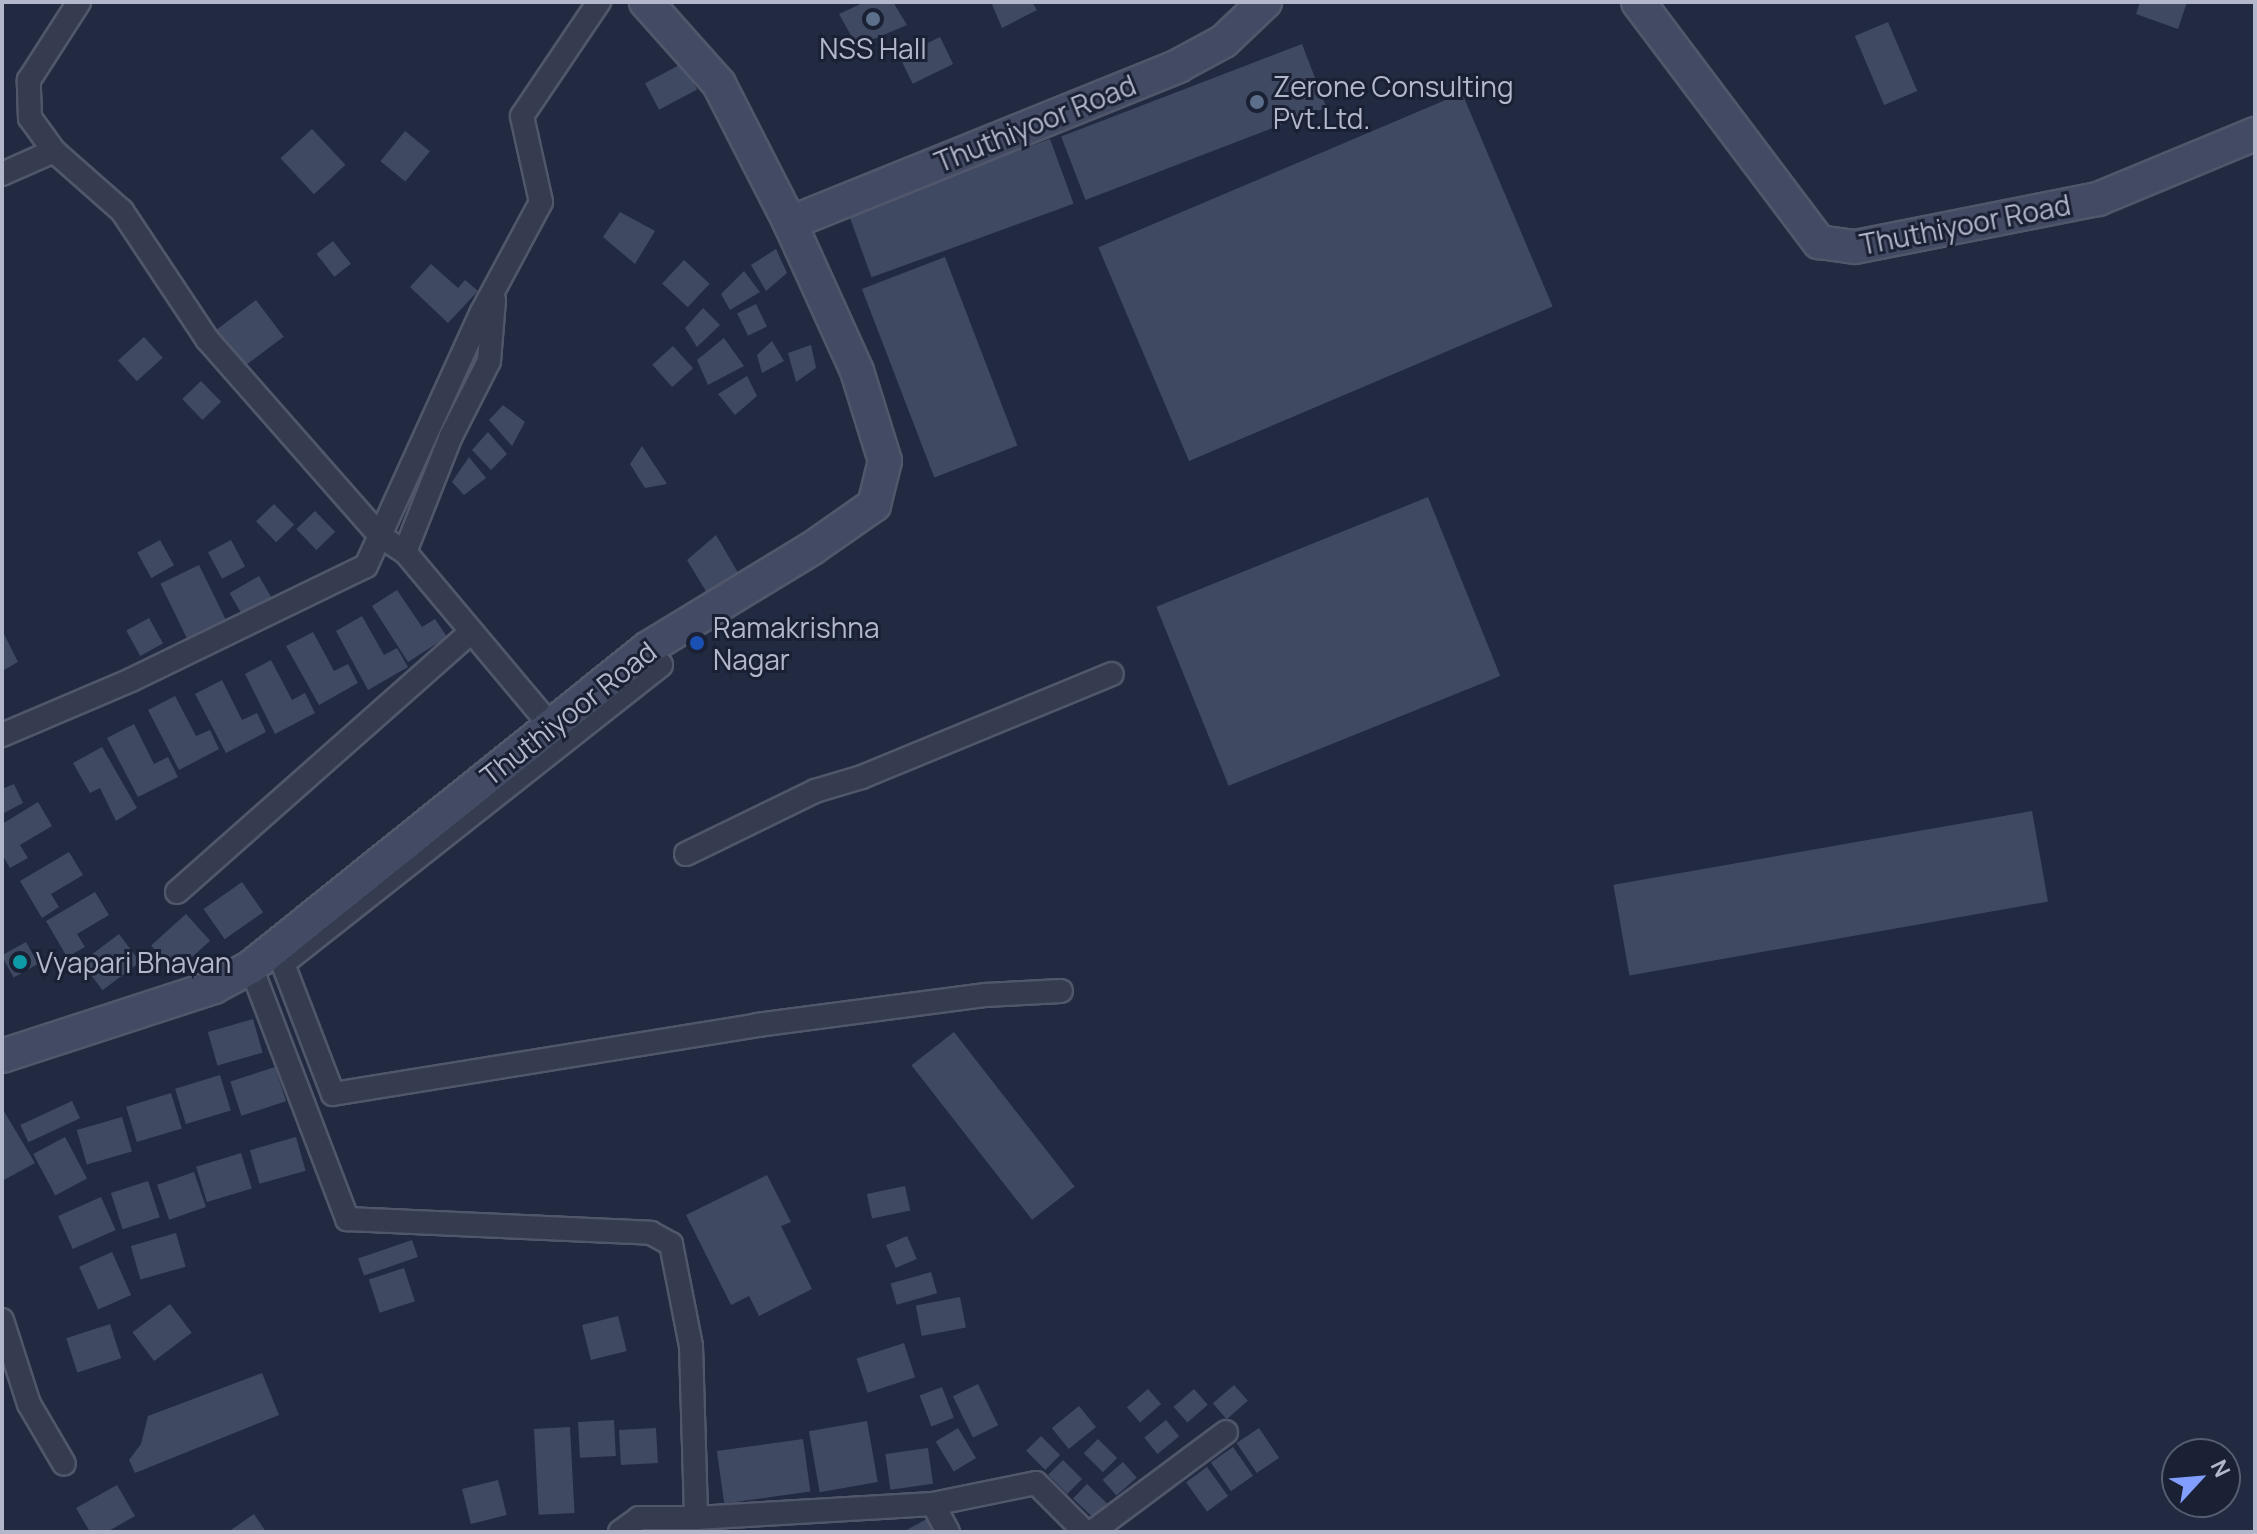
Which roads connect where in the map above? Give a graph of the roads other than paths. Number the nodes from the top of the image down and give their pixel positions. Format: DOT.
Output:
graph roads {
  1 [pos="79,2"];
  2 [pos="599,2"];
  3 [pos="646,2"];
  4 [pos="1265,2"];
  5 [pos="1638,2"];
  6 [pos="2255,134"];
  7 [pos="54,151"];
  8 [pos="2,174"];
  9 [pos="790,223"];
  10 [pos="496,284"];
  11 [pos="380,536"];
  12 [pos="405,552"];
  13 [pos="470,633"];
  14 [pos="648,648"];
  15 [pos="1112,674"];
  16 [pos="550,725"];
  17 [pos="2,735"];
  18 [pos="686,854"];
  19 [pos="177,892"];
  20 [pos="251,967"];
  21 [pos="1061,991"];
  22 [pos="2,1056"];
  23 [pos="2,1320"];
  24 [pos="1226,1432"];
  25 [pos="64,1464"];
  26 [pos="933,1504"];
  27 [pos="696,1518"];
  28 [pos="620,1532"];
  29 [pos="948,1532"];
  30 [pos="1085,1532"];
  31 [pos="1092,1532"];
  1 -- 7 [label="street"];
  2 -- 10 [label="street"];
  3 -- 9 [label="main road, Thuthiyoor Road"];
  4 -- 9 [label="main road, Thuthiyoor Road"];
  5 -- 6 [label="main road, Thuthiyoor Road"];
  7 -- 8 [label="street"];
  7 -- 11 [label="street"];
  9 -- 14 [label="main road, Thuthiyoor Road"];
  10 -- 11 [label="street"];
  10 -- 12 [label="street"];
  11 -- 12 [label="street"];
  11 -- 17 [label="street"];
  12 -- 13 [label="street"];
  13 -- 16 [label="street"];
  13 -- 19 [label="street"];
  14 -- 16 [label="main road, Thuthiyoor Road"];
  14 -- 21 [label="street"];
  15 -- 18 [label="street"];
  16 -- 20 [label="main road, Thuthiyoor Road"];
  20 -- 22 [label="main road, Thuthiyoor Road"];
  20 -- 27 [label="street"];
  23 -- 25 [label="street"];
  24 -- 31 [label="street"];
  26 -- 27 [label="street"];
  26 -- 29 [label="street"];
  26 -- 30 [label="street"];
  27 -- 28 [label="street"];
}
